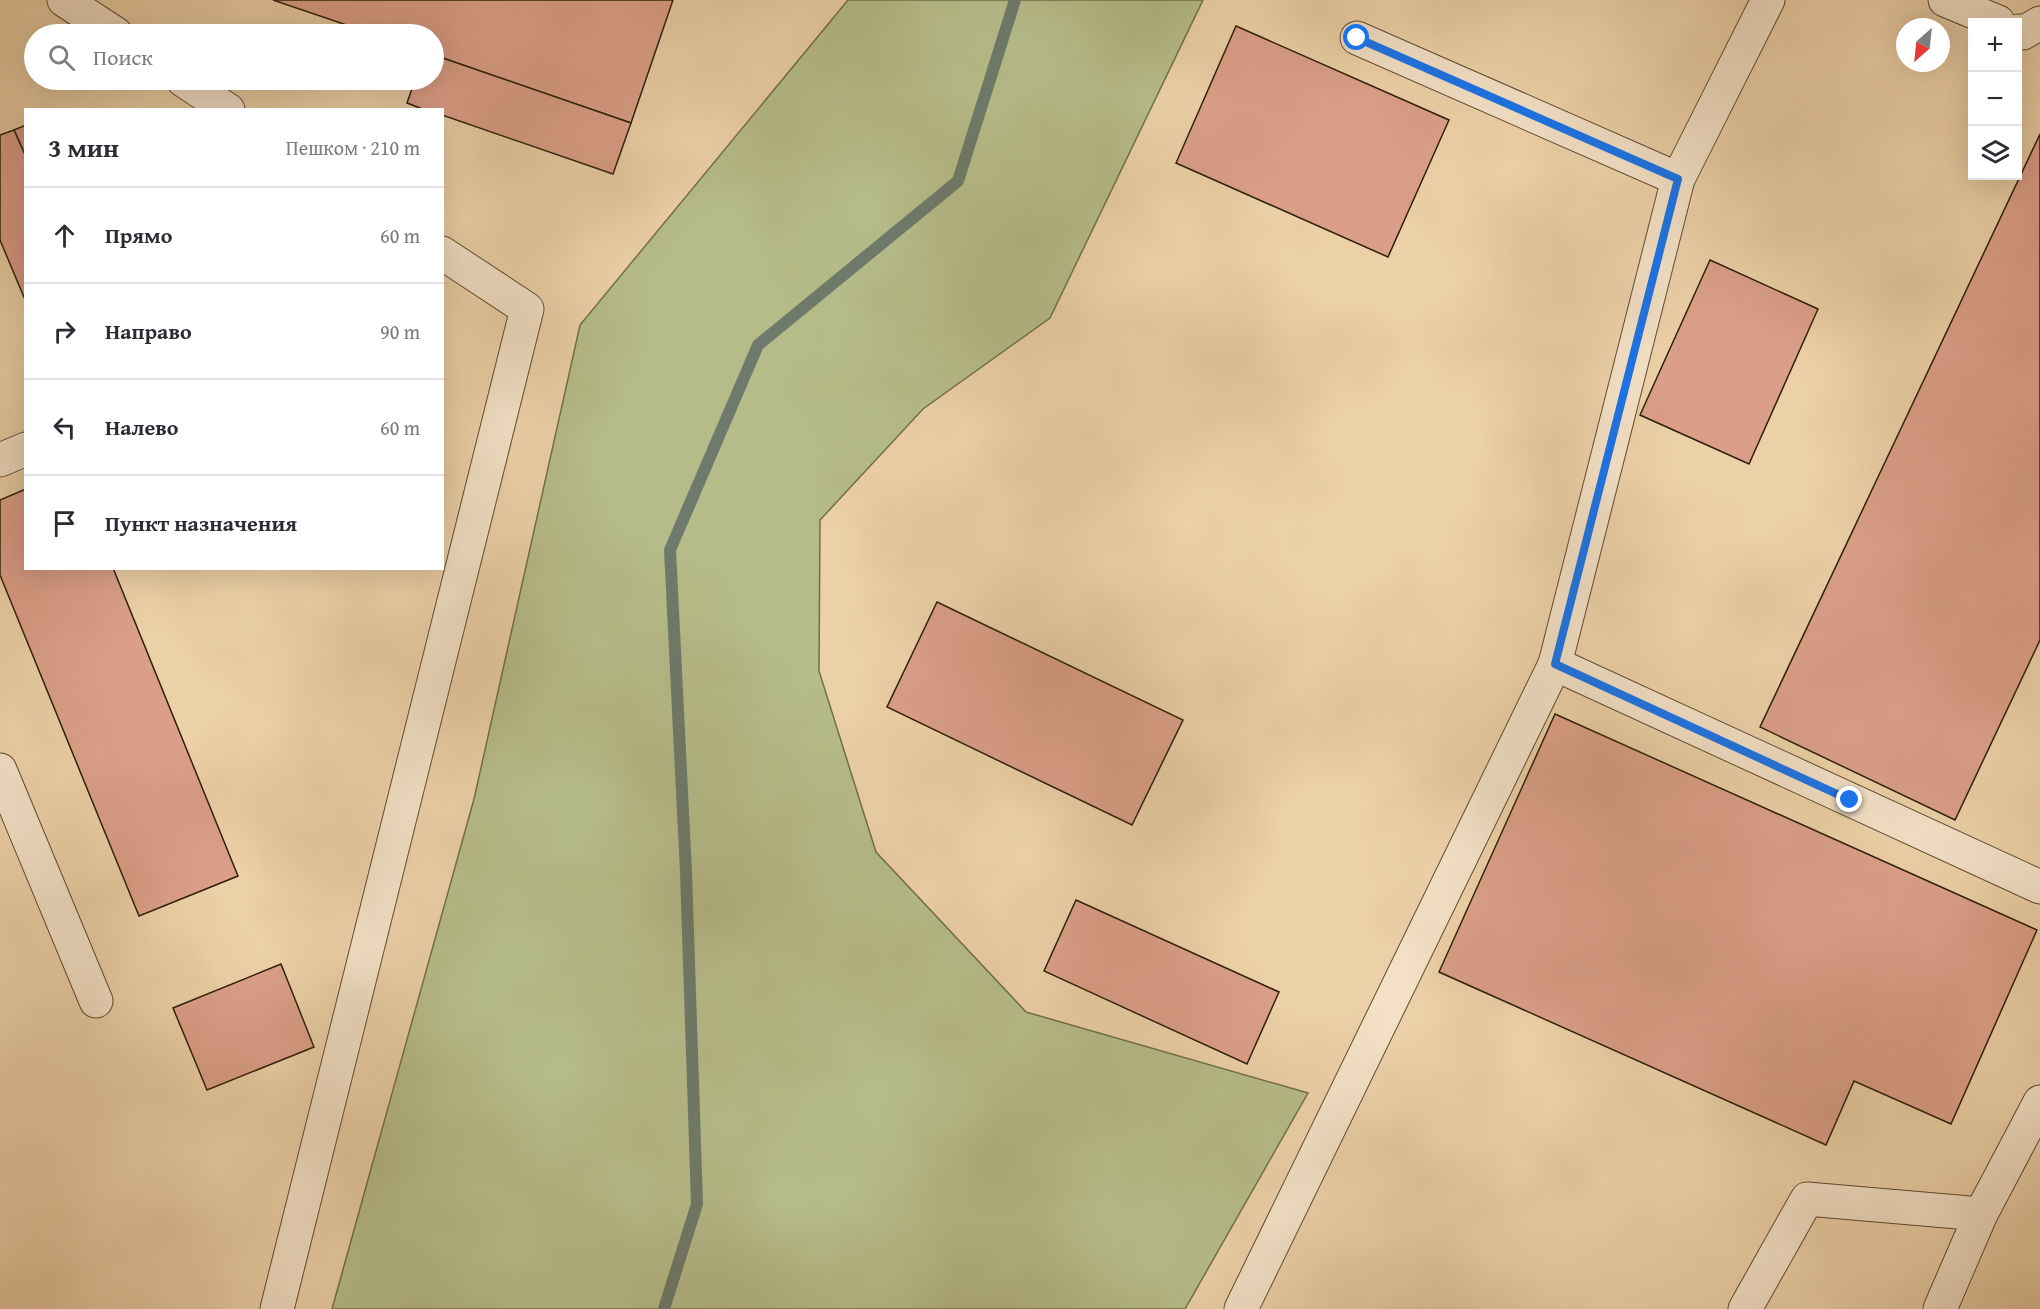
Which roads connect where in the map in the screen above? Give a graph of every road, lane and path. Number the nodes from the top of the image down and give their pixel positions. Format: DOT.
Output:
graph roads {
  1 [pos="64,0"];
  2 [pos="1768,0"];
  3 [pos="1945,0"];
  4 [pos="1988,18"];
  5 [pos="2040,23"];
  6 [pos="101,24"];
  7 [pos="2022,32"];
  8 [pos="1357,38"];
  9 [pos="198,90"];
  10 [pos="225,108"];
  11 [pos="1678,179"];
  12 [pos="444,254"];
  13 [pos="24,450"];
  14 [pos="0,460"];
  15 [pos="1555,664"];
  16 [pos="0,770"];
  17 [pos="2040,887"];
  18 [pos="96,1001"];
  19 [pos="2040,1102"];
  20 [pos="1981,1214"];
  21 [pos="277,1309"];
  22 [pos="1241,1309"];
  23 [pos="1745,1309"];
  24 [pos="1940,1309"];
  1 -- 6 [label="lane"];
  2 -- 11 [label="lane"];
  3 -- 4 [label="lane"];
  5 -- 7 [label="lane"];
  8 -- 11 [label="lane"];
  9 -- 10 [label="lane"];
  11 -- 15 [label="lane"];
  12 -- 21 [label="lane"];
  13 -- 14 [label="lane"];
  15 -- 17 [label="lane"];
  15 -- 22 [label="lane"];
  16 -- 18 [label="lane"];
  19 -- 20 [label="lane"];
  20 -- 23 [label="lane"];
  20 -- 24 [label="lane"];
}
